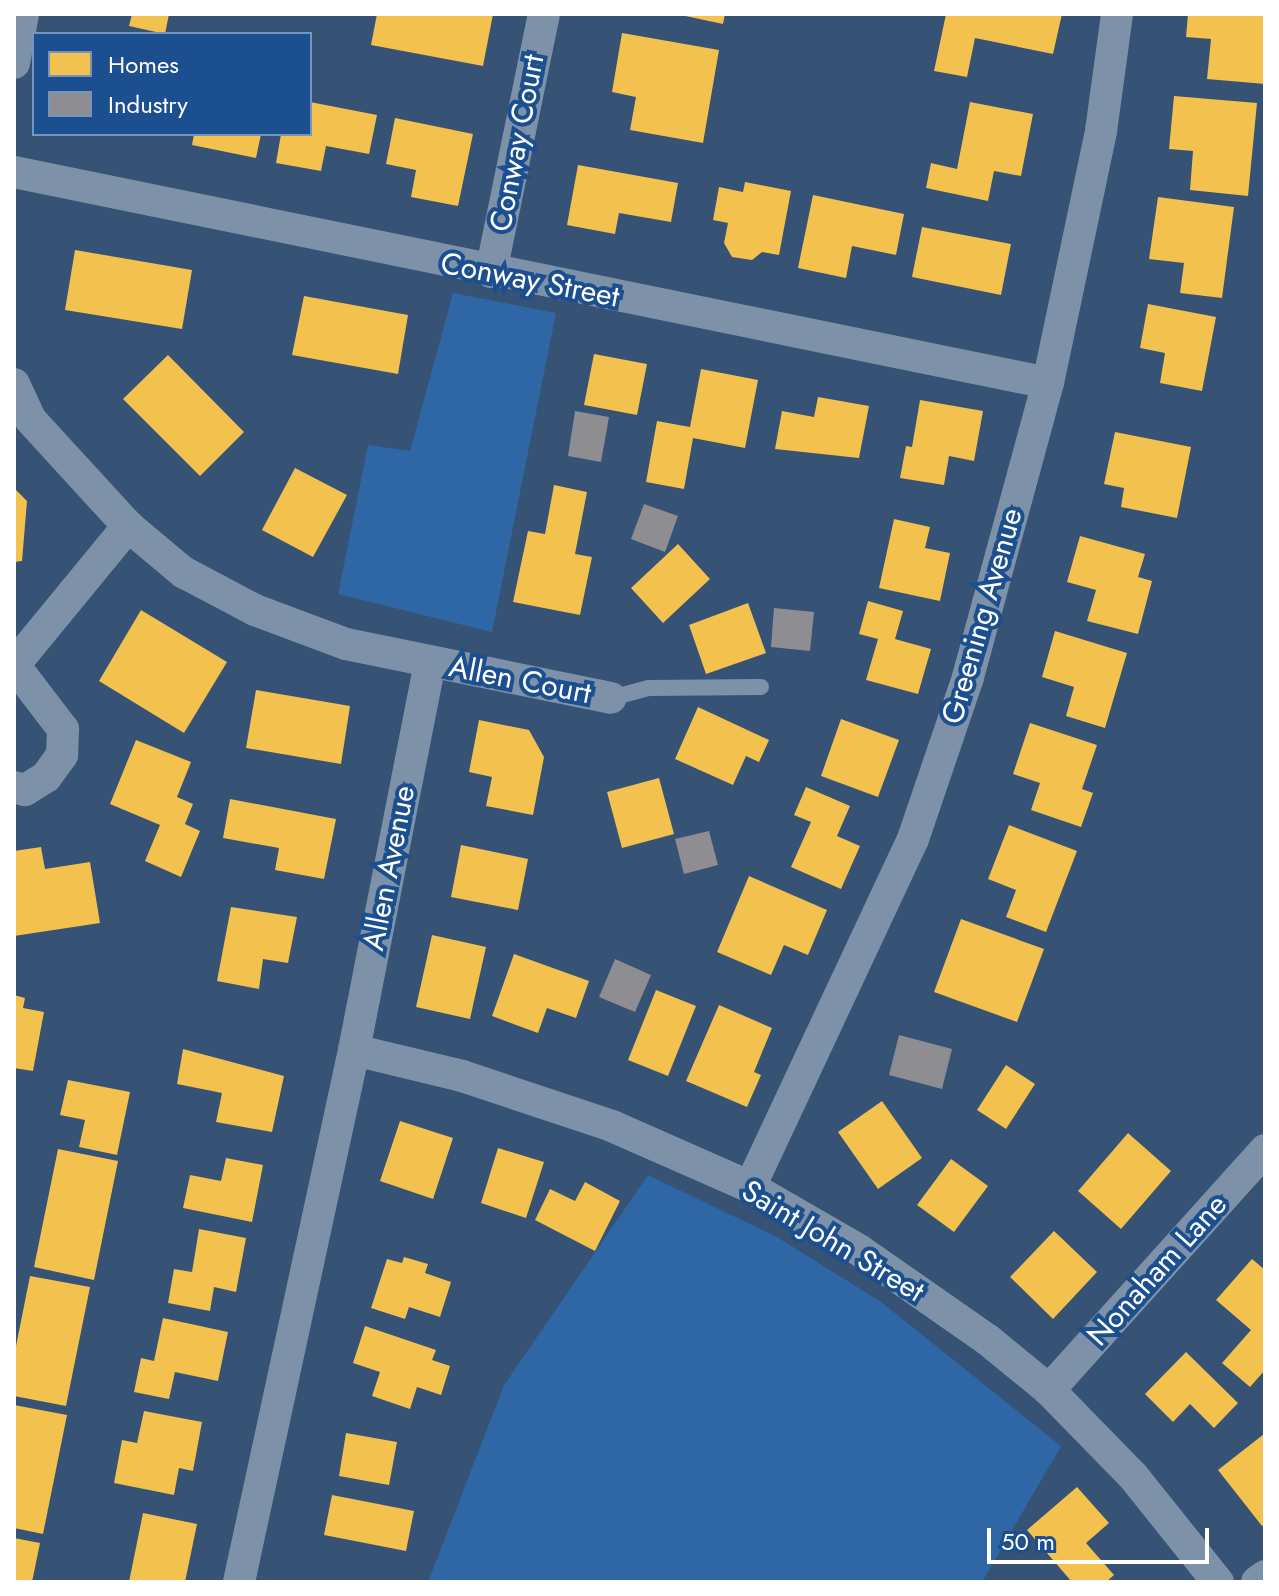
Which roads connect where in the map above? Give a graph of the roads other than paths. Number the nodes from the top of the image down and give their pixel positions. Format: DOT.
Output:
graph roads {
  1 [pos="23,14"];
  2 [pos="544,14"];
  3 [pos="1117,14"];
  4 [pos="14,63"];
  5 [pos="14,172"];
  6 [pos="491,272"];
  7 [pos="1048,383"];
  8 [pos="14,384"];
  9 [pos="128,526"];
  10 [pos="430,662"];
  11 [pos="14,665"];
  12 [pos="761,687"];
  13 [pos="611,698"];
  14 [pos="14,787"];
  15 [pos="354,1050"];
  16 [pos="1265,1150"];
  17 [pos="750,1187"];
  18 [pos="1049,1390"];
  19 [pos="1265,1576"];
  20 [pos="239,1582"];
  21 [pos="1218,1582"];
  22 [pos="1257,1582"];
  1 -- 4 [label="street"];
  2 -- 6 [label="street, Conway Court"];
  3 -- 7 [label="street, Greening Avenue"];
  5 -- 6 [label="street, Conway Street"];
  6 -- 7 [label="street, Conway Street"];
  7 -- 17 [label="street, Greening Avenue"];
  8 -- 9 [label="street"];
  9 -- 10 [label="street"];
  9 -- 11 [label="street"];
  10 -- 13 [label="street, Allen Court"];
  10 -- 15 [label="street, Allen Avenue"];
  11 -- 14 [label="street"];
  12 -- 13 [label="lane"];
  15 -- 17 [label="street, Saint John Street"];
  15 -- 20 [label="street, Allen Avenue"];
  16 -- 18 [label="street, Nonaham Lane"];
  17 -- 18 [label="street, Saint John Street"];
  18 -- 21 [label="street, Saint John Street"];
  19 -- 22 [label="street"];
}
